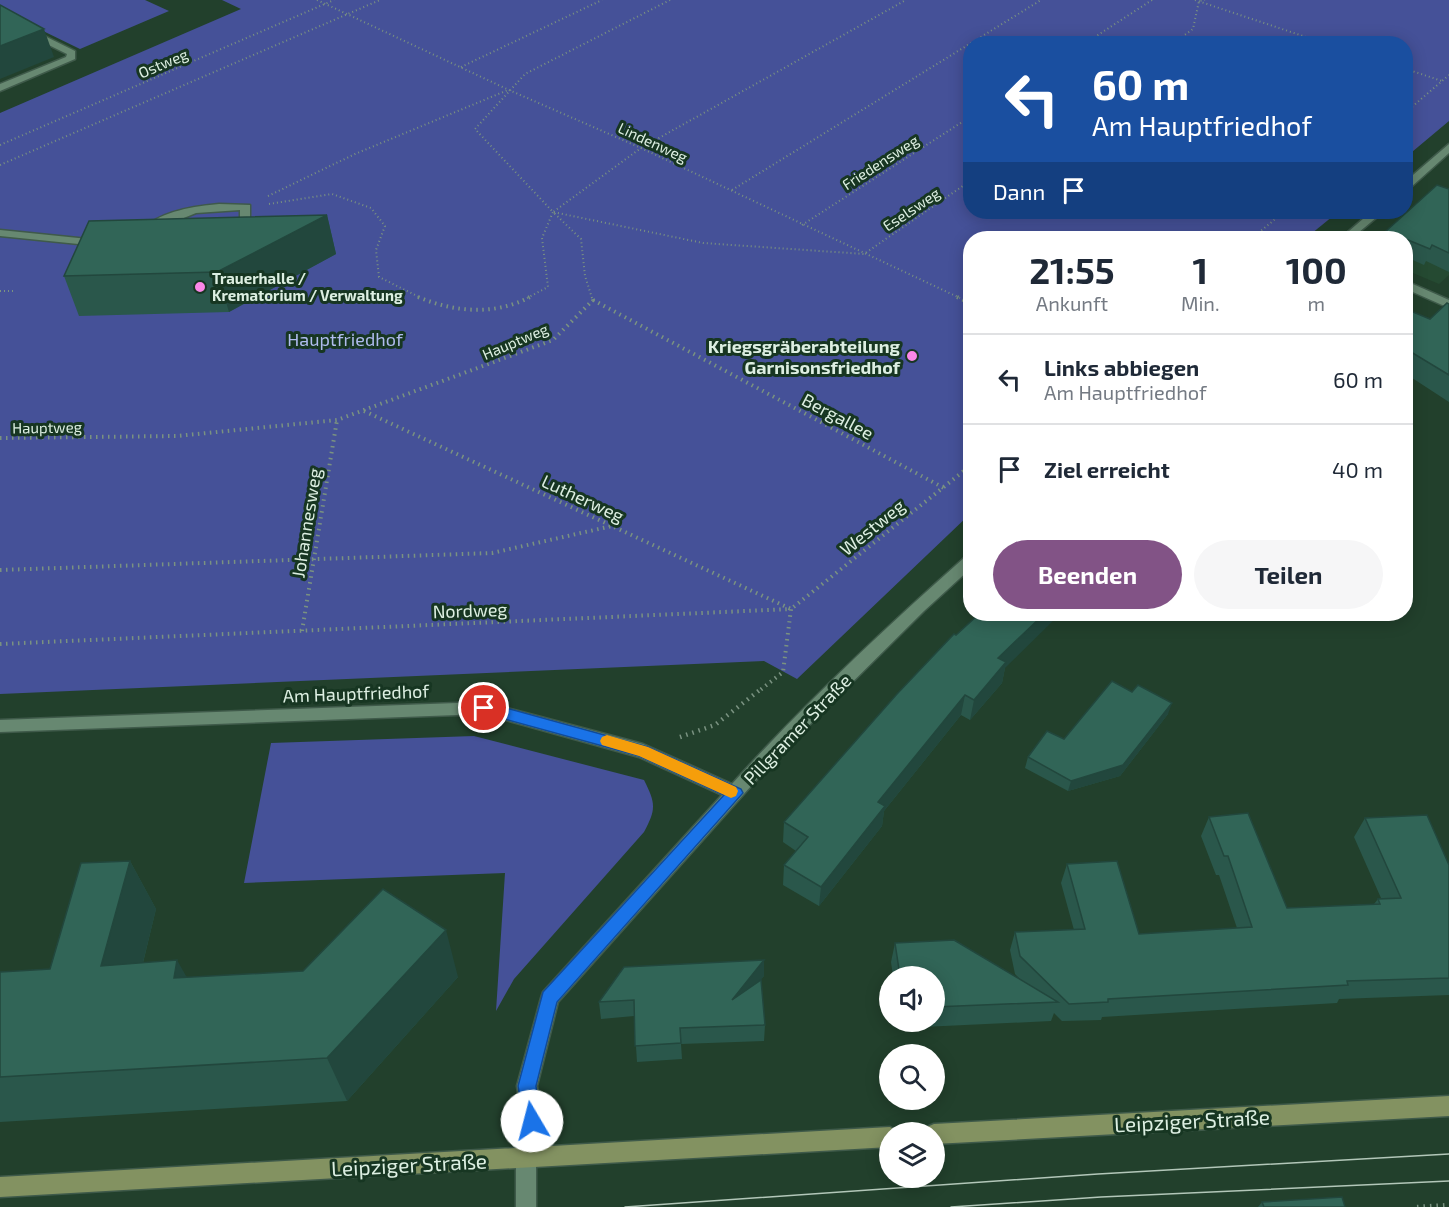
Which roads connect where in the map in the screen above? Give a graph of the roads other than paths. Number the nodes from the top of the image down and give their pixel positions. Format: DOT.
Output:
graph roads {
  1 [pos="0,17"];
  2 [pos="0,88"];
  3 [pos="1449,147"];
  4 [pos="1413,180"];
  5 [pos="1369,219"];
  6 [pos="1354,231"];
  7 [pos="0,233"];
  8 [pos="144,239"];
  9 [pos="108,244"];
  10 [pos="235,245"];
  11 [pos="1413,288"];
  12 [pos="1449,304"];
  13 [pos="963,567"];
  14 [pos="0,726"];
  15 [pos="735,793"];
  16 [pos="1449,1106"];
  17 [pos="945,1133"];
  18 [pos="879,1138"];
  19 [pos="526,1157"];
  20 [pos="0,1187"];
  21 [pos="526,1207"];
  1 -- 2 [label="street"];
  3 -- 4 [label="street"];
  5 -- 6 [label="street"];
  7 -- 9 [label="street"];
  8 -- 10 [label="street"];
  11 -- 12 [label="street"];
  13 -- 15 [label="street, Pillgramer Straße"];
  14 -- 15 [label="street, Am Hauptfriedhof"];
  15 -- 19 [label="street, Pillgramer Straße"];
  16 -- 17 [label="street, Leipziger Straße"];
  18 -- 19 [label="street, Leipziger Straße"];
  19 -- 20 [label="street, Leipziger Straße"];
  19 -- 21 [label="street, Pillgramer Straße"];
}
